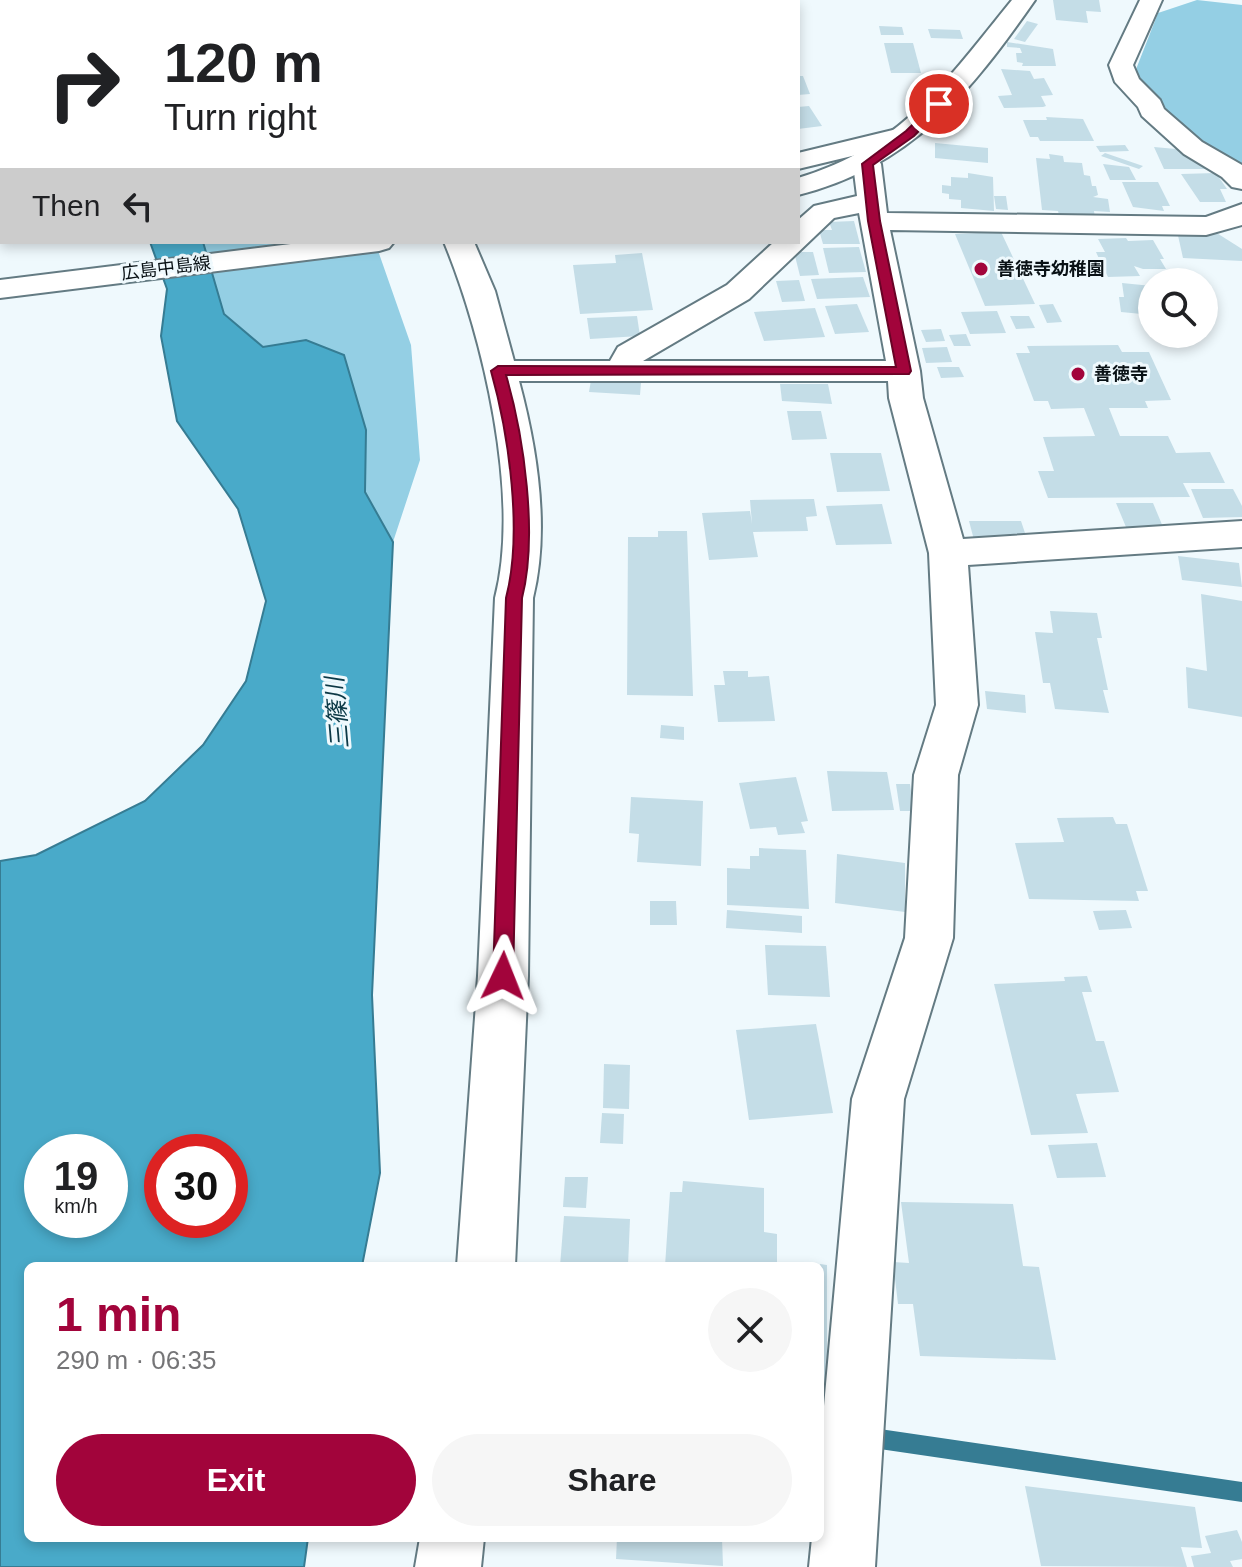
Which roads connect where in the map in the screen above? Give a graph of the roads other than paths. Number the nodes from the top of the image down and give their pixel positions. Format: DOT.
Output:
graph roads {
  1 [pos="1024,0"];
  2 [pos="1151,0"];
  3 [pos="910,133"];
  4 [pos="800,161"];
  5 [pos="867,164"];
  6 [pos="1242,181"];
  7 [pos="800,186"];
  8 [pos="873,211"];
  9 [pos="1242,213"];
  10 [pos="800,234"];
  11 [pos="363,244"];
  12 [pos="460,244"];
  13 [pos="789,244"];
  14 [pos="0,289"];
  15 [pos="623,370"];
  16 [pos="498,371"];
  17 [pos="904,371"];
  18 [pos="1242,534"];
  19 [pos="948,553"];
  20 [pos="486,1262"];
  21 [pos="451,1542"];
  22 [pos="448,1567"];
  23 [pos="842,1567"];
  1 -- 3 [label="street"];
  2 -- 6 [label="street"];
  3 -- 4 [label="street"];
  3 -- 5 [label="street"];
  5 -- 7 [label="street"];
  5 -- 8 [label="street"];
  8 -- 9 [label="street"];
  8 -- 10 [label="street"];
  8 -- 17 [label="street"];
  11 -- 14 [label="street, 広島中島線"];
  12 -- 16 [label="street"];
  13 -- 15 [label="street"];
  15 -- 16 [label="street"];
  15 -- 17 [label="street"];
  16 -- 20 [label="street"];
  17 -- 19 [label="street"];
  18 -- 19 [label="street"];
  19 -- 23 [label="street"];
  21 -- 22 [label="street"];
}
